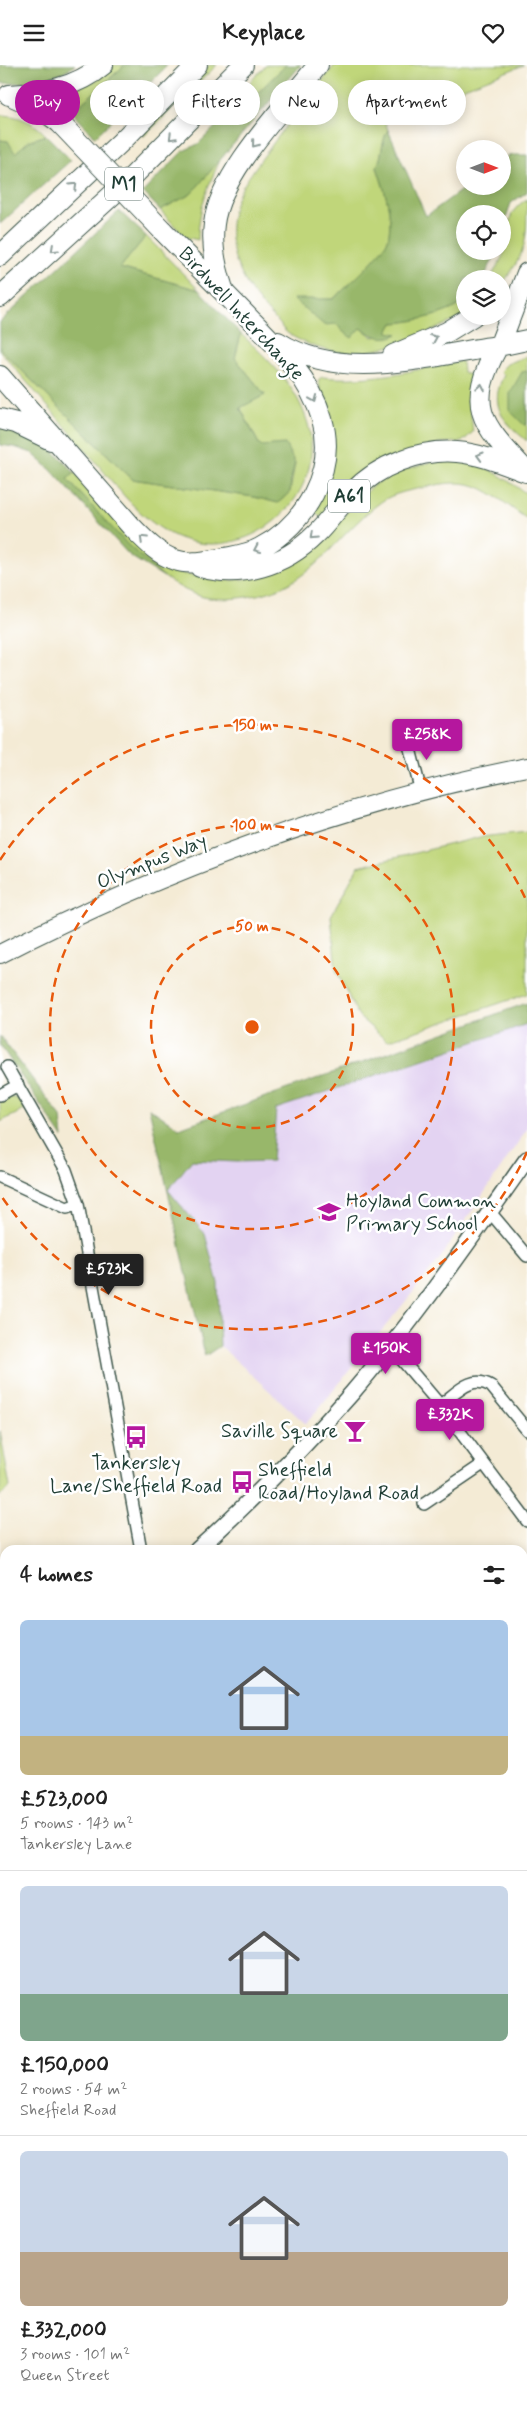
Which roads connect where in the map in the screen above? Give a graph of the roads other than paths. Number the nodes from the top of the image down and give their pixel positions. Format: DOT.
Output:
graph roads {
  1 [pos="103,65"];
  2 [pos="198,65"];
  3 [pos="243,65"];
  4 [pos="318,65"];
  5 [pos="4,95"];
  6 [pos="0,256"];
  7 [pos="527,263"];
  8 [pos="527,273"];
  9 [pos="511,281"];
  10 [pos="224,291"];
  11 [pos="0,297"];
  12 [pos="458,325"];
  13 [pos="264,333"];
  14 [pos="527,341"];
  15 [pos="499,345"];
  16 [pos="372,363"];
  17 [pos="0,377"];
  18 [pos="0,419"];
  19 [pos="60,444"];
  20 [pos="527,472"];
  21 [pos="185,563"];
  22 [pos="407,737"];
  23 [pos="527,767"];
  24 [pos="421,792"];
  25 [pos="0,954"];
  26 [pos="8,1067"];
  27 [pos="18,1085"];
  28 [pos="0,1095"];
  29 [pos="527,1159"];
  30 [pos="0,1177"];
  31 [pos="78,1205"];
  32 [pos="490,1212"];
  33 [pos="527,1256"];
  34 [pos="390,1346"];
  35 [pos="440,1405"];
  36 [pos="527,1430"];
  37 [pos="483,1463"];
  38 [pos="424,1505"];
  39 [pos="527,1521"];
  40 [pos="140,1545"];
  41 [pos="203,1545"];
  1 -- 5 [label="highway"];
  6 -- 2 [label="highway, M1, one-way"];
  3 -- 11 [label="highway, M1, one-way"];
  4 -- 10 [label="highway, one-way"];
  5 -- 10 [label="highway, Birdwell Interchange / A61, bridge"];
  7 -- 9 [label="highway"];
  8 -- 15 [label="highway, A61"];
  10 -- 13 [label="highway, Birdwell Interchange / A61"];
  16 -- 12 [label="highway, one-way"];
  13 -- 16 [label="highway, A61"];
  13 -- 21 [label="highway, Birdwell Interchange / A61, one-way"];
  14 -- 15 [label="highway, A61"];
  15 -- 16 [label="highway, A61"];
  20 -- 15 [label="highway, A61, one-way"];
  17 -- 19 [label="highway, A61"];
  18 -- 19 [label="highway"];
  21 -- 19 [label="highway, A61, one-way"];
  20 -- 21 [label="highway, A61, one-way"];
  22 -- 24 [label="street"];
  23 -- 24 [label="main road, Olympus Way"];
  24 -- 25 [label="main road, Olympus Way"];
  26 -- 27 [label="street"];
  27 -- 28 [label="street"];
  27 -- 31 [label="street"];
  29 -- 32 [label="main road"];
  30 -- 31 [label="street"];
  31 -- 40 [label="street"];
  32 -- 33 [label="street"];
  32 -- 34 [label="main road"];
  34 -- 35 [label="street"];
  34 -- 41 [label="main road"];
  35 -- 36 [label="street"];
  35 -- 37 [label="street"];
  37 -- 38 [label="street"];
  37 -- 39 [label="street"];
}
